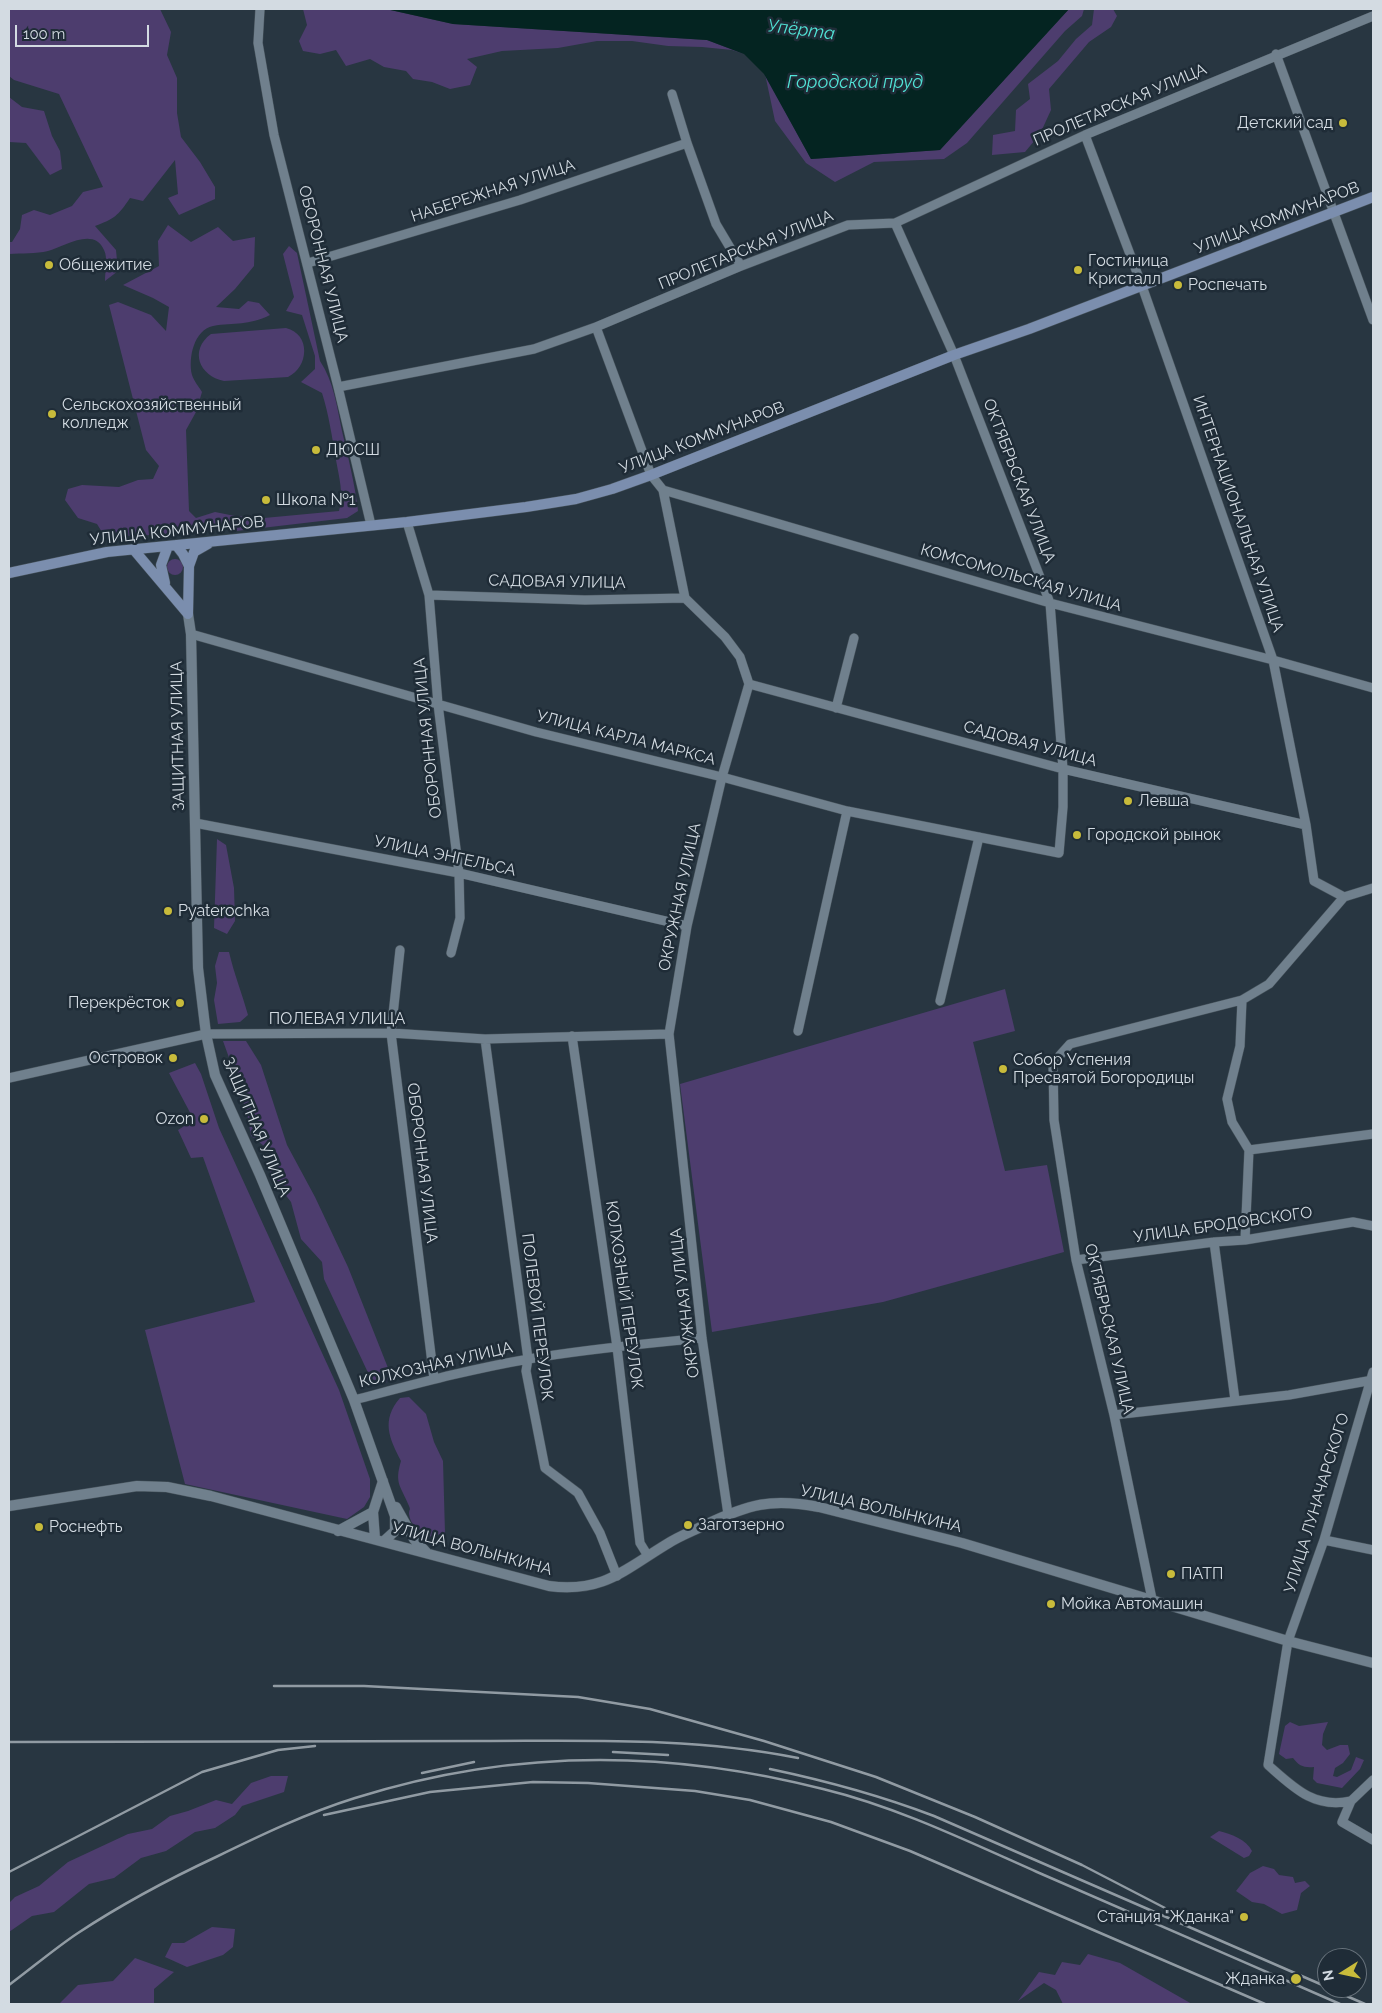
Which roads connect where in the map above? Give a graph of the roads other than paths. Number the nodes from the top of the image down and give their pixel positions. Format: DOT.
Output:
graph roads {
  1 [pos="260,9"];
  2 [pos="1373,16"];
  3 [pos="1276,54"];
  4 [pos="672,94"];
  5 [pos="1085,135"];
  6 [pos="686,143"];
  7 [pos="1373,197"];
  8 [pos="1334,212"];
  9 [pos="895,223"];
  10 [pos="308,263"];
  11 [pos="741,266"];
  12 [pos="1142,286"];
  13 [pos="1373,320"];
  14 [pos="596,327"];
  15 [pos="954,355"];
  16 [pos="338,387"];
  17 [pos="651,475"];
  18 [pos="663,490"];
  19 [pos="408,522"];
  20 [pos="371,525"];
  21 [pos="212,542"];
  22 [pos="172,546"];
  23 [pos="134,550"];
  24 [pos="189,566"];
  25 [pos="9,573"];
  26 [pos="167,589"];
  27 [pos="429,595"];
  28 [pos="685,598"];
  29 [pos="1050,603"];
  30 [pos="188,614"];
  31 [pos="191,634"];
  32 [pos="854,638"];
  33 [pos="1273,660"];
  34 [pos="749,684"];
  35 [pos="1373,688"];
  36 [pos="438,704"];
  37 [pos="836,708"];
  38 [pos="1063,769"];
  39 [pos="722,777"];
  40 [pos="847,811"];
  41 [pos="195,823"];
  42 [pos="1306,825"];
  43 [pos="979,837"];
  44 [pos="1059,853"];
  45 [pos="458,873"];
  46 [pos="1373,888"];
  47 [pos="1344,897"];
  48 [pos="686,926"];
  49 [pos="400,950"];
  50 [pos="451,953"];
  51 [pos="1242,1000"];
  52 [pos="940,1001"];
  53 [pos="798,1031"];
  54 [pos="391,1032"];
  55 [pos="206,1034"];
  56 [pos="669,1034"];
  57 [pos="572,1036"];
  58 [pos="485,1039"];
  59 [pos="9,1078"];
  60 [pos="1373,1134"];
  61 [pos="1249,1150"];
  62 [pos="1373,1226"];
  63 [pos="1245,1240"];
  64 [pos="1214,1242"];
  65 [pos="1076,1260"];
  66 [pos="702,1338"];
  67 [pos="617,1347"];
  68 [pos="528,1359"];
  69 [pos="1373,1377"];
  70 [pos="434,1379"];
  71 [pos="354,1400"];
  72 [pos="1235,1400"];
  73 [pos="1114,1416"];
  74 [pos="382,1482"];
  75 [pos="9,1506"];
  76 [pos="373,1512"];
  77 [pos="728,1514"];
  78 [pos="338,1531"];
  79 [pos="379,1540"];
  80 [pos="1324,1540"];
  81 [pos="1373,1550"];
  82 [pos="426,1552"];
  83 [pos="648,1556"];
  84 [pos="616,1576"];
  85 [pos="1152,1599"];
  86 [pos="1288,1641"];
  87 [pos="1373,1663"];
  88 [pos="1373,1780"];
  89 [pos="1351,1801"];
  90 [pos="1373,1840"];
  1 -- 10 [label="street, ОБОРОННАЯ УЛИЦА"];
  2 -- 3 [label="street, ПРОЛЕТАРСКАЯ УЛИЦА"];
  3 -- 5 [label="street, ПРОЛЕТАРСКАЯ УЛИЦА"];
  3 -- 8 [label="street"];
  4 -- 6 [label="street"];
  5 -- 9 [label="street, ПРОЛЕТАРСКАЯ УЛИЦА"];
  5 -- 12 [label="street, ИНТЕРНАЦИОНАЛЬНАЯ УЛИЦА"];
  6 -- 10 [label="street, НАБЕРЕЖНАЯ УЛИЦА"];
  6 -- 11 [label="street"];
  7 -- 8 [label="main road, УЛИЦА КОММУНАРОВ"];
  8 -- 12 [label="main road, УЛИЦА КОММУНАРОВ"];
  8 -- 13 [label="street"];
  9 -- 11 [label="street, ПРОЛЕТАРСКАЯ УЛИЦА"];
  9 -- 15 [label="street, ОКТЯБРЬСКАЯ УЛИЦА"];
  10 -- 16 [label="street, ОБОРОННАЯ УЛИЦА"];
  11 -- 14 [label="street, ПРОЛЕТАРСКАЯ УЛИЦА"];
  12 -- 15 [label="main road, УЛИЦА КОММУНАРОВ"];
  12 -- 33 [label="street, ИНТЕРНАЦИОНАЛЬНАЯ УЛИЦА"];
  14 -- 16 [label="street, ПРОЛЕТАРСКАЯ УЛИЦА"];
  14 -- 17 [label="street"];
  15 -- 17 [label="main road, УЛИЦА КОММУНАРОВ"];
  15 -- 29 [label="street, ОКТЯБРЬСКАЯ УЛИЦА"];
  16 -- 20 [label="street, ОБОРОННАЯ УЛИЦА"];
  17 -- 18 [label="street"];
  17 -- 19 [label="main road, УЛИЦА КОММУНАРОВ"];
  18 -- 28 [label="street"];
  18 -- 29 [label="street, КОМСОМОЛЬСКАЯ УЛИЦА"];
  19 -- 20 [label="main road, УЛИЦА КОММУНАРОВ"];
  19 -- 27 [label="street, ОБОРОННАЯ УЛИЦА"];
  20 -- 21 [label="main road, УЛИЦА КОММУНАРОВ"];
  21 -- 22 [label="main road, УЛИЦА КОММУНАРОВ"];
  21 -- 24 [label="main road"];
  22 -- 23 [label="main road, УЛИЦА КОММУНАРОВ"];
  22 -- 24 [label="main road"];
  22 -- 26 [label="main road"];
  23 -- 25 [label="main road, УЛИЦА КОММУНАРОВ"];
  23 -- 26 [label="main road"];
  24 -- 30 [label="main road"];
  26 -- 30 [label="main road"];
  27 -- 28 [label="street, САДОВАЯ УЛИЦА"];
  27 -- 36 [label="street, ОБОРОННАЯ УЛИЦА"];
  28 -- 34 [label="street"];
  29 -- 33 [label="street, КОМСОМОЛЬСКАЯ УЛИЦА"];
  29 -- 38 [label="street, ОКТЯБРЬСКАЯ УЛИЦА"];
  30 -- 31 [label="street, ЗАЩИТНАЯ УЛИЦА"];
  31 -- 36 [label="street, УЛИЦА КАРЛА МАРКСА"];
  31 -- 41 [label="street, ЗАЩИТНАЯ УЛИЦА"];
  32 -- 37 [label="street"];
  33 -- 35 [label="street, КОМСОМОЛЬСКАЯ УЛИЦА"];
  33 -- 42 [label="street, ИНТЕРНАЦИОНАЛЬНАЯ УЛИЦА"];
  34 -- 37 [label="street, САДОВАЯ УЛИЦА"];
  34 -- 39 [label="street, ОКРУЖНАЯ УЛИЦА"];
  36 -- 39 [label="street, УЛИЦА КАРЛА МАРКСА"];
  36 -- 45 [label="street, ОБОРОННАЯ УЛИЦА"];
  37 -- 38 [label="street, САДОВАЯ УЛИЦА"];
  38 -- 42 [label="street, САДОВАЯ УЛИЦА"];
  38 -- 44 [label="street, ОКТЯБРЬСКАЯ УЛИЦА"];
  39 -- 40 [label="street, УЛИЦА КАРЛА МАРКСА"];
  39 -- 48 [label="street, ОКРУЖНАЯ УЛИЦА"];
  40 -- 43 [label="street, УЛИЦА КАРЛА МАРКСА"];
  40 -- 53 [label="street"];
  41 -- 45 [label="street, УЛИЦА ЭНГЕЛЬСА"];
  41 -- 55 [label="street, ЗАЩИТНАЯ УЛИЦА"];
  42 -- 47 [label="street, ИНТЕРНАЦИОНАЛЬНАЯ УЛИЦА"];
  43 -- 44 [label="street, УЛИЦА КАРЛА МАРКСА"];
  43 -- 52 [label="street"];
  45 -- 48 [label="street, УЛИЦА ЭНГЕЛЬСА"];
  45 -- 50 [label="street, ОБОРОННАЯ УЛИЦА"];
  46 -- 47 [label="street"];
  47 -- 51 [label="street"];
  48 -- 56 [label="street, ОКРУЖНАЯ УЛИЦА"];
  49 -- 54 [label="street, ОБОРОННАЯ УЛИЦА"];
  51 -- 61 [label="street"];
  51 -- 65 [label="street, ОКТЯБРЬСКАЯ УЛИЦА"];
  54 -- 55 [label="street, ПОЛЕВАЯ УЛИЦА"];
  54 -- 58 [label="street, ПОЛЕВАЯ УЛИЦА"];
  54 -- 70 [label="street, ОБОРОННАЯ УЛИЦА"];
  55 -- 59 [label="street, ПОЛЕВАЯ УЛИЦА"];
  55 -- 71 [label="street, ЗАЩИТНАЯ УЛИЦА"];
  56 -- 57 [label="street, ПОЛЕВАЯ УЛИЦА"];
  56 -- 66 [label="street, ОКРУЖНАЯ УЛИЦА"];
  57 -- 58 [label="street, ПОЛЕВАЯ УЛИЦА"];
  57 -- 67 [label="street, КОЛХОЗНЫЙ ПЕРЕУЛОК"];
  58 -- 68 [label="street, ПОЛЕВОЙ ПЕРЕУЛОК"];
  60 -- 61 [label="street"];
  61 -- 63 [label="street"];
  62 -- 63 [label="street, УЛИЦА БРОДОВСКОГО"];
  63 -- 64 [label="street, УЛИЦА БРОДОВСКОГО"];
  64 -- 65 [label="street, УЛИЦА БРОДОВСКОГО"];
  64 -- 72 [label="street"];
  65 -- 73 [label="street, ОКТЯБРЬСКАЯ УЛИЦА"];
  66 -- 67 [label="street, КОЛХОЗНАЯ УЛИЦА"];
  66 -- 77 [label="street, ОКРУЖНАЯ УЛИЦА"];
  67 -- 68 [label="street, КОЛХОЗНАЯ УЛИЦА"];
  67 -- 83 [label="street, КОЛХОЗНЫЙ ПЕРЕУЛОК"];
  68 -- 70 [label="street, КОЛХОЗНАЯ УЛИЦА"];
  68 -- 84 [label="street, ПОЛЕВОЙ ПЕРЕУЛОК"];
  69 -- 72 [label="street"];
  69 -- 80 [label="street, УЛИЦА ЛУНАЧАРСКОГО"];
  70 -- 71 [label="street, КОЛХОЗНАЯ УЛИЦА"];
  71 -- 74 [label="street, ЗАЩИТНАЯ УЛИЦА"];
  72 -- 73 [label="street"];
  73 -- 85 [label="street, ОКТЯБРЬСКАЯ УЛИЦА"];
  74 -- 76 [label="street"];
  74 -- 79 [label="street"];
  74 -- 82 [label="street"];
  75 -- 78 [label="street, УЛИЦА ВОЛЫНКИНА"];
  76 -- 78 [label="street"];
  76 -- 79 [label="street"];
  77 -- 83 [label="street, УЛИЦА ВОЛЫНКИНА"];
  77 -- 85 [label="street, УЛИЦА ВОЛЫНКИНА"];
  78 -- 79 [label="street, УЛИЦА ВОЛЫНКИНА"];
  79 -- 82 [label="street, УЛИЦА ВОЛЫНКИНА"];
  80 -- 81 [label="street"];
  80 -- 86 [label="street, УЛИЦА ЛУНАЧАРСКОГО"];
  82 -- 84 [label="street, УЛИЦА ВОЛЫНКИНА"];
  83 -- 84 [label="street, УЛИЦА ВОЛЫНКИНА"];
  85 -- 86 [label="street, УЛИЦА ВОЛЫНКИНА"];
  86 -- 87 [label="street, УЛИЦА ВОЛЫНКИНА"];
  86 -- 89 [label="street, УЛИЦА ЛУНАЧАРСКОГО"];
  88 -- 89 [label="street"];
  89 -- 90 [label="street"];
}
